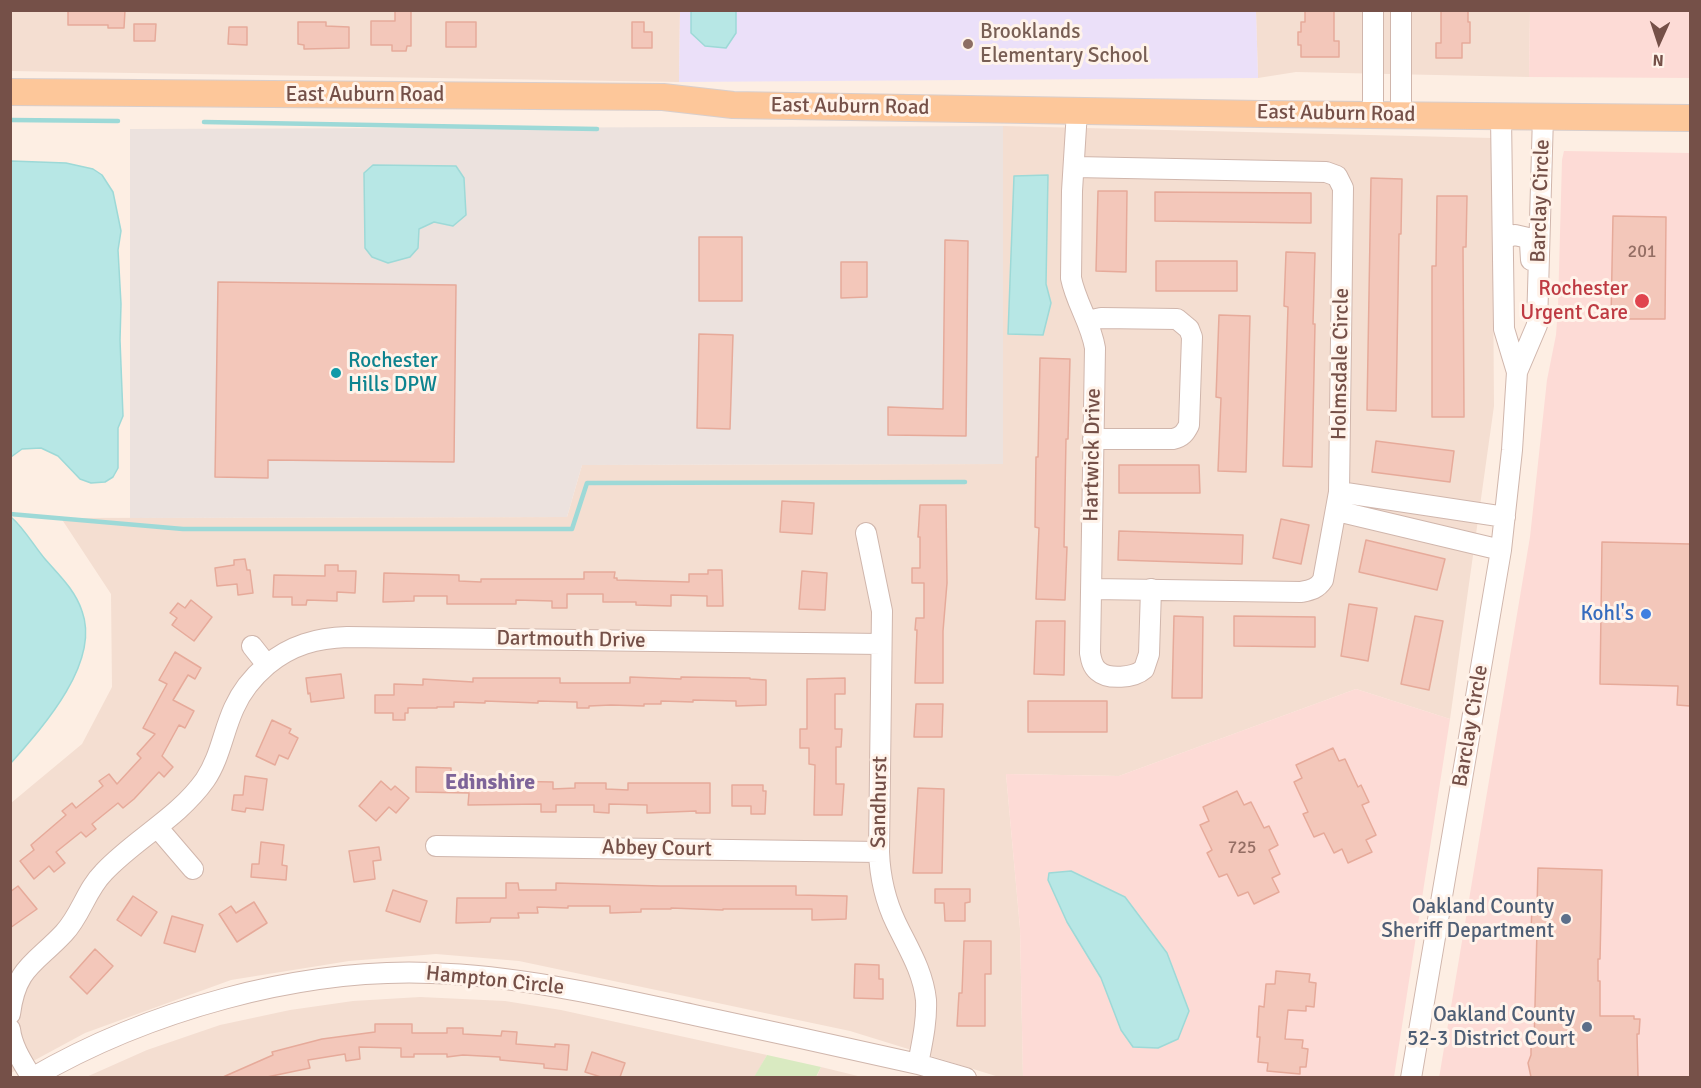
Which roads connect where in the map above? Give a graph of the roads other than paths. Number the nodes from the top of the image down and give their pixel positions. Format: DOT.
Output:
graph roads {
  1 [pos="1373,10"];
  2 [pos="1401,10"];
  3 [pos="10,92"];
  4 [pos="1077,111"];
  5 [pos="1373,114"];
  6 [pos="1401,115"];
  7 [pos="1544,116"];
  8 [pos="1501,117"];
  9 [pos="1690,118"];
  10 [pos="1075,167"];
  11 [pos="1503,238"];
  12 [pos="1538,286"];
  13 [pos="1087,321"];
  14 [pos="1517,372"];
  15 [pos="1094,439"];
  16 [pos="1338,501"];
  17 [pos="1505,517"];
  18 [pos="866,533"];
  19 [pos="1501,550"];
  20 [pos="1092,589"];
  21 [pos="1151,589"];
  22 [pos="881,644"];
  23 [pos="252,646"];
  24 [pos="267,665"];
  25 [pos="157,827"];
  26 [pos="436,846"];
  27 [pos="879,852"];
  28 [pos="193,869"];
  29 [pos="11,1005"];
  30 [pos="10,1029"];
  31 [pos="918,1064"];
  32 [pos="55,1072"];
  33 [pos="32,1077"];
  34 [pos="966,1077"];
  35 [pos="1412,1077"];
  1 -- 5 [label="street"];
  2 -- 6 [label="street"];
  3 -- 4 [label="main road, East Auburn Road"];
  4 -- 5 [label="main road, East Auburn Road"];
  4 -- 10 [label="street, Hartwick Drive"];
  5 -- 6 [label="main road, East Auburn Road"];
  6 -- 8 [label="main road, East Auburn Road"];
  7 -- 8 [label="main road, East Auburn Road"];
  7 -- 9 [label="main road, East Auburn Road"];
  7 -- 12 [label="street, Barclay Circle"];
  8 -- 11 [label="street, Barclay Circle"];
  10 -- 13 [label="street, Hartwick Drive"];
  10 -- 16 [label="street, Holmsdale Circle"];
  11 -- 12 [label="street, Barclay Circle"];
  11 -- 14 [label="street, Barclay Circle"];
  12 -- 14 [label="street, Barclay Circle"];
  13 -- 15 [label="street, Hartwick Drive"];
  13 -- 15 [label="street"];
  14 -- 17 [label="street, Barclay Circle"];
  15 -- 20 [label="street, Hartwick Drive"];
  16 -- 17 [label="street"];
  16 -- 19 [label="street"];
  16 -- 21 [label="street, Holmsdale Circle"];
  17 -- 19 [label="street, Barclay Circle"];
  18 -- 22 [label="street, Sandhurst"];
  19 -- 35 [label="street, Barclay Circle"];
  20 -- 21 [label="street, Holmsdale Circle"];
  20 -- 21 [label="street, Hartwick Drive"];
  22 -- 24 [label="street, Dartmouth Drive"];
  22 -- 27 [label="street, Sandhurst"];
  23 -- 24 [label="street"];
  24 -- 25 [label="street, Dartmouth Drive"];
  25 -- 28 [label="street"];
  25 -- 29 [label="street, Dartmouth Drive"];
  26 -- 27 [label="street, Abbey Court"];
  27 -- 31 [label="street, Sandhurst"];
  30 -- 33 [label="street"];
  31 -- 32 [label="street, Hampton Circle"];
  31 -- 34 [label="street, Hampton Circle"];
  32 -- 33 [label="street, Hampton Circle"];
}
